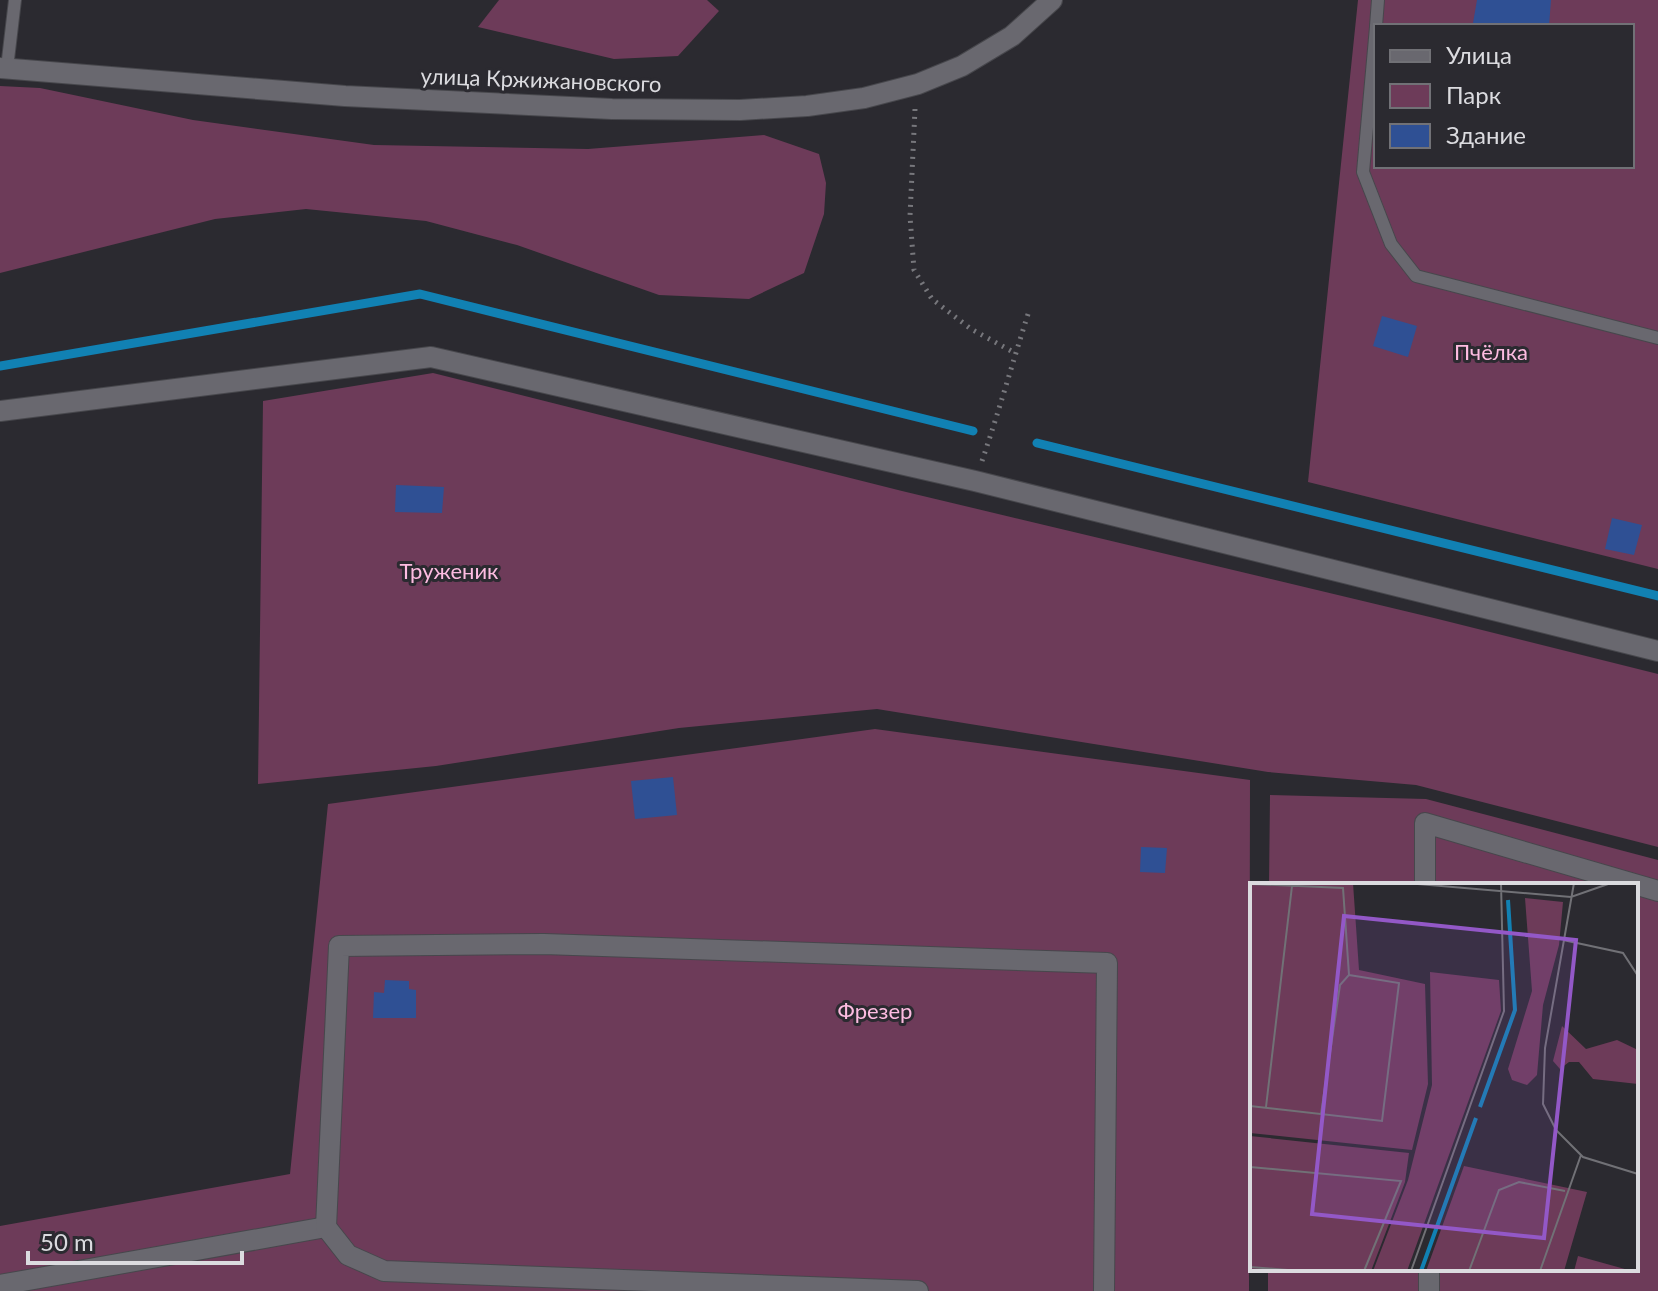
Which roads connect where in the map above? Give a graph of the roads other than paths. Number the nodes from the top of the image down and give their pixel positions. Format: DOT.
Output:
graph roads {
  1 [pos="15,0"];
  2 [pos="1052,0"];
  3 [pos="1378,0"];
  4 [pos="1376,24"];
  5 [pos="1374,49"];
  6 [pos="4,68"];
  7 [pos="1658,338"];
  8 [pos="0,411"];
  9 [pos="1658,651"];
  10 [pos="1425,883"];
  11 [pos="1631,883"];
  12 [pos="1638,885"];
  13 [pos="1658,891"];
  14 [pos="326,1227"];
  15 [pos="0,1285"];
  16 [pos="918,1291"];
  17 [pos="1104,1291"];
  1 -- 6 [label="lane"];
  2 -- 6 [label="street, улица Кржижановского"];
  3 -- 4 [label="lane"];
  5 -- 7 [label="lane"];
  8 -- 9 [label="street"];
  10 -- 11 [label="street"];
  12 -- 13 [label="street"];
  14 -- 15 [label="street"];
  14 -- 16 [label="street"];
  14 -- 17 [label="street"];
}
